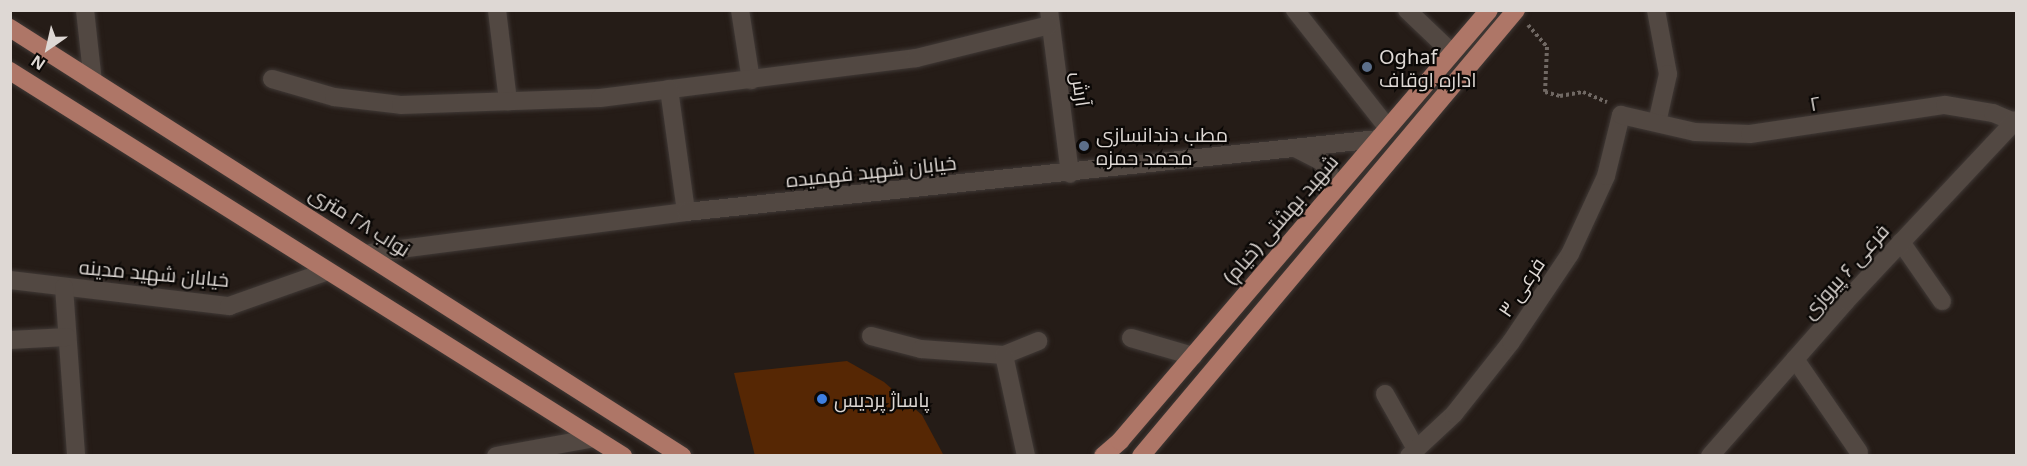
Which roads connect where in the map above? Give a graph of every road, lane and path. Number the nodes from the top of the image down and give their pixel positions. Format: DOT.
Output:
graph roads {
  1 [pos="85,10"];
  2 [pos="497,10"];
  3 [pos="740,10"];
  4 [pos="1295,10"];
  5 [pos="1407,10"];
  6 [pos="1489,10"];
  7 [pos="1656,10"];
  8 [pos="1516,11"];
  9 [pos="1049,18"];
  10 [pos="10,28"];
  11 [pos="1452,53"];
  12 [pos="10,71"];
  13 [pos="272,79"];
  14 [pos="751,80"];
  15 [pos="93,82"];
  16 [pos="669,90"];
  17 [pos="508,101"];
  18 [pos="1621,115"];
  19 [pos="2016,121"];
  20 [pos="1657,123"];
  21 [pos="1383,134"];
  22 [pos="1297,148"];
  23 [pos="1070,174"];
  24 [pos="1334,191"];
  25 [pos="686,212"];
  26 [pos="1901,242"];
  27 [pos="370,253"];
  28 [pos="325,272"];
  29 [pos="10,280"];
  30 [pos="64,288"];
  31 [pos="1942,301"];
  32 [pos="871,336"];
  33 [pos="67,337"];
  34 [pos="1131,338"];
  35 [pos="10,340"];
  36 [pos="1038,341"];
  37 [pos="1004,355"];
  38 [pos="1193,356"];
  39 [pos="1795,360"];
  40 [pos="1385,394"];
  41 [pos="595,438"];
  42 [pos="1412,452"];
  43 [pos="1858,452"];
  44 [pos="76,456"];
  45 [pos="496,456"];
  46 [pos="623,456"];
  47 [pos="682,456"];
  48 [pos="1026,456"];
  49 [pos="1103,456"];
  50 [pos="1141,456"];
  51 [pos="1710,456"];
  1 -- 15 [label="street"];
  2 -- 17 [label="street"];
  3 -- 14 [label="street"];
  4 -- 21 [label="street"];
  5 -- 11 [label="street"];
  6 -- 11 [label="main road, شهید بهشتی (خیام)"];
  7 -- 20 [label="street"];
  8 -- 18 [label="path"];
  8 -- 50 [label="main road"];
  9 -- 14 [label="street"];
  9 -- 23 [label="street, آرش"];
  10 -- 15 [label="main road, نواب ۲۸ متری"];
  11 -- 21 [label="main road, شهید بهشتی (خیام)"];
  12 -- 28 [label="main road"];
  13 -- 17 [label="street"];
  14 -- 16 [label="street"];
  15 -- 27 [label="main road, نواب ۲۸ متری"];
  16 -- 17 [label="street"];
  16 -- 25 [label="street"];
  18 -- 20 [label="street, ۲"];
  18 -- 42 [label="street, فرعی ۳"];
  19 -- 20 [label="street, ۲"];
  19 -- 26 [label="street, فرعی ۶ پیروزی"];
  21 -- 22 [label="street, خیابان شهید فهمیده"];
  21 -- 24 [label="main road, شهید بهشتی (خیام)"];
  22 -- 23 [label="street, خیابان شهید فهمیده"];
  22 -- 24 [label="street"];
  23 -- 25 [label="street, خیابان شهید فهمیده"];
  24 -- 38 [label="main road, شهید بهشتی (خیام)"];
  25 -- 27 [label="street, خیابان شهید فهمیده"];
  26 -- 31 [label="street"];
  26 -- 39 [label="street, فرعی ۶ پیروزی"];
  27 -- 47 [label="main road, نواب ۲۸ متری"];
  28 -- 30 [label="street, خیابان شهید مدینه"];
  28 -- 41 [label="main road"];
  29 -- 30 [label="street, خیابان شهید مدینه"];
  30 -- 33 [label="street"];
  32 -- 37 [label="street"];
  33 -- 35 [label="street"];
  33 -- 44 [label="street"];
  34 -- 38 [label="street"];
  36 -- 37 [label="street"];
  37 -- 48 [label="street"];
  38 -- 49 [label="main road, شهید بهشتی (خیام)"];
  39 -- 43 [label="street"];
  39 -- 51 [label="street, فرعی ۶ پیروزی"];
  40 -- 42 [label="street"];
  41 -- 45 [label="street"];
  41 -- 46 [label="main road"];
}
